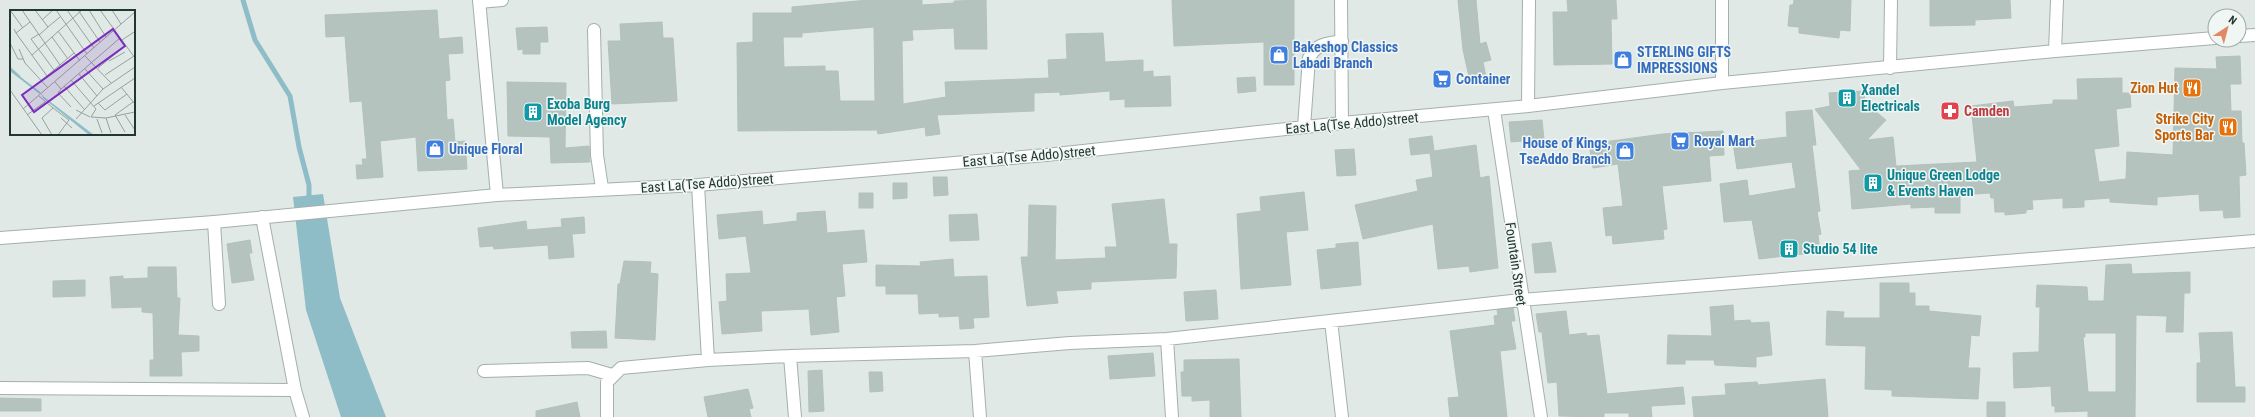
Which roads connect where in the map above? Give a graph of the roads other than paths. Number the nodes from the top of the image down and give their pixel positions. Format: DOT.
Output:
graph roads {
  1 [pos="502,0"];
  2 [pos="1342,0"];
  3 [pos="1529,0"];
  4 [pos="1722,0"];
  5 [pos="1891,0"];
  6 [pos="2057,0"];
  7 [pos="479,1"];
  8 [pos="594,30"];
  9 [pos="2207,39"];
  10 [pos="1342,41"];
  11 [pos="2055,51"];
  12 [pos="1890,68"];
  13 [pos="1722,83"];
  14 [pos="1528,106"];
  15 [pos="1494,110"];
  16 [pos="1342,123"];
  17 [pos="1304,127"];
  18 [pos="698,185"];
  19 [pos="602,188"];
  20 [pos="497,195"];
  21 [pos="262,217"];
  22 [pos="214,222"];
  23 [pos="0,238"];
  24 [pos="2255,241"];
  25 [pos="1521,300"];
  26 [pos="219,304"];
  27 [pos="1331,322"];
  28 [pos="1167,339"];
  29 [pos="975,351"];
  30 [pos="790,356"];
  31 [pos="708,360"];
  32 [pos="484,371"];
  33 [pos="612,375"];
  34 [pos="0,388"];
  35 [pos="295,390"];
  36 [pos="303,417"];
  37 [pos="607,417"];
  38 [pos="795,417"];
  39 [pos="980,417"];
  40 [pos="1172,417"];
  41 [pos="1342,417"];
  42 [pos="1541,417"];
  1 -- 7 [label="street"];
  2 -- 10 [label="street"];
  3 -- 14 [label="street"];
  4 -- 13 [label="street"];
  5 -- 12 [label="street"];
  6 -- 11 [label="street"];
  7 -- 20 [label="street"];
  8 -- 19 [label="street"];
  9 -- 11 [label="street, East La(Tse Addo)street"];
  10 -- 16 [label="street"];
  10 -- 17 [label="street"];
  11 -- 12 [label="street, East La(Tse Addo)street"];
  12 -- 13 [label="street, East La(Tse Addo)street"];
  13 -- 14 [label="street, East La(Tse Addo)street"];
  14 -- 15 [label="street, East La(Tse Addo)street"];
  15 -- 16 [label="street, East La(Tse Addo)street"];
  15 -- 25 [label="street, Fountain Street"];
  16 -- 17 [label="street, East La(Tse Addo)street"];
  17 -- 18 [label="street, East La(Tse Addo)street"];
  18 -- 19 [label="street, East La(Tse Addo)street"];
  18 -- 31 [label="street"];
  19 -- 20 [label="street, East La(Tse Addo)street"];
  20 -- 21 [label="street, East La(Tse Addo)street"];
  21 -- 22 [label="street, East La(Tse Addo)street"];
  21 -- 35 [label="street"];
  22 -- 23 [label="street, East La(Tse Addo)street"];
  22 -- 26 [label="street"];
  24 -- 25 [label="street"];
  25 -- 27 [label="street"];
  25 -- 42 [label="street, Fountain Street"];
  27 -- 28 [label="street"];
  27 -- 41 [label="street"];
  28 -- 29 [label="street"];
  28 -- 40 [label="street"];
  29 -- 30 [label="street"];
  29 -- 39 [label="street"];
  30 -- 31 [label="street"];
  30 -- 38 [label="street"];
  31 -- 33 [label="street"];
  32 -- 33 [label="street"];
  33 -- 37 [label="street"];
  34 -- 35 [label="street"];
  35 -- 36 [label="street"];
}
